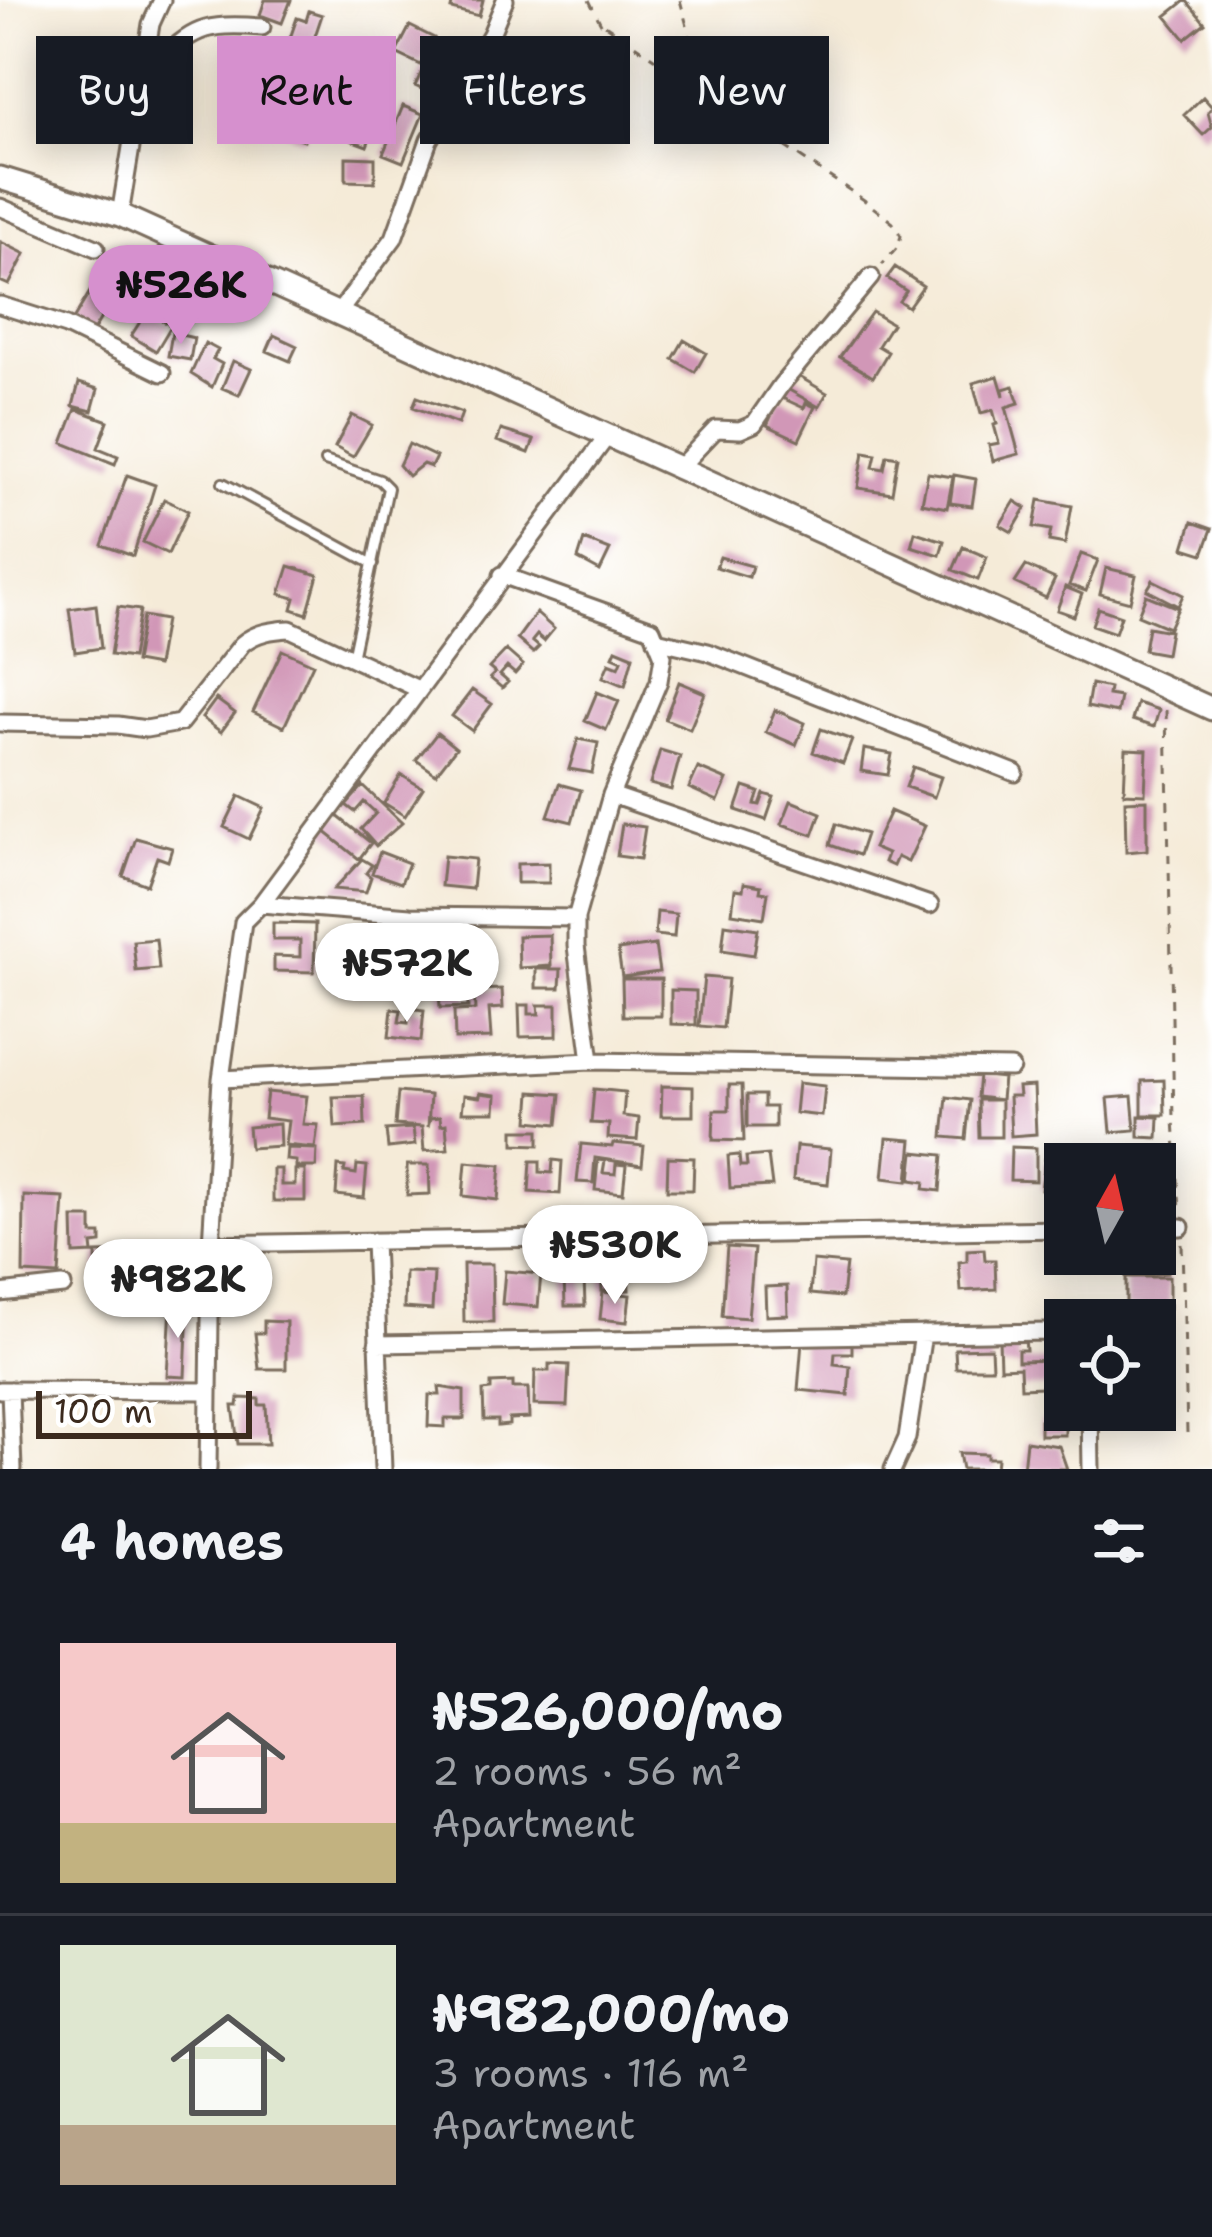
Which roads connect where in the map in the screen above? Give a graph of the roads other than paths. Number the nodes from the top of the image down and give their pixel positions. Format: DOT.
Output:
graph roads {
  1 [pos="162,0"];
  2 [pos="505,0"];
  3 [pos="262,27"];
  4 [pos="149,36"];
  5 [pos="190,36"];
  6 [pos="131,144"];
  7 [pos="0,178"];
  8 [pos="0,207"];
  9 [pos="120,215"];
  10 [pos="96,248"];
  11 [pos="871,277"];
  12 [pos="0,305"];
  13 [pos="337,315"];
  14 [pos="162,373"];
  15 [pos="606,438"];
  16 [pos="325,461"];
  17 [pos="677,470"];
  18 [pos="223,483"];
  19 [pos="373,564"];
  20 [pos="502,574"];
  21 [pos="656,640"];
  22 [pos="352,658"];
  23 [pos="418,689"];
  24 [pos="1212,709"];
  25 [pos="0,723"];
  26 [pos="1015,773"];
  27 [pos="611,795"];
  28 [pos="261,904"];
  29 [pos="930,905"];
  30 [pos="576,918"];
  31 [pos="591,1060"];
  32 [pos="1011,1068"];
  33 [pos="221,1078"];
  34 [pos="1176,1227"];
  35 [pos="1180,1227"];
  36 [pos="1044,1229"];
  37 [pos="374,1241"];
  38 [pos="211,1244"];
  39 [pos="63,1286"];
  40 [pos="0,1293"];
  41 [pos="1044,1332"];
  42 [pos="923,1334"];
  43 [pos="377,1344"];
  44 [pos="5,1390"];
  45 [pos="208,1390"];
  46 [pos="1090,1431"];
  47 [pos="13,1469"];
  48 [pos="208,1469"];
  49 [pos="382,1469"];
  50 [pos="893,1469"];
  51 [pos="1090,1469"];
  1 -- 4 [label="street"];
  2 -- 13 [label="street"];
  3 -- 5 [label="street"];
  6 -- 9 [label="street"];
  7 -- 9 [label="main road"];
  8 -- 10 [label="street"];
  9 -- 13 [label="main road"];
  11 -- 17 [label="street"];
  12 -- 14 [label="street"];
  13 -- 15 [label="main road"];
  15 -- 17 [label="main road"];
  15 -- 20 [label="street"];
  16 -- 19 [label="lane"];
  17 -- 24 [label="main road"];
  18 -- 19 [label="lane"];
  19 -- 22 [label="lane"];
  20 -- 21 [label="street"];
  20 -- 23 [label="street"];
  21 -- 26 [label="street"];
  21 -- 27 [label="street"];
  22 -- 23 [label="street"];
  22 -- 25 [label="street"];
  23 -- 28 [label="street"];
  27 -- 29 [label="street"];
  27 -- 30 [label="street"];
  28 -- 30 [label="street"];
  28 -- 33 [label="street"];
  30 -- 31 [label="street"];
  31 -- 32 [label="street"];
  31 -- 33 [label="street"];
  33 -- 38 [label="street"];
  34 -- 35 [label="street"];
  36 -- 37 [label="street"];
  37 -- 38 [label="street"];
  37 -- 43 [label="street"];
  38 -- 45 [label="street"];
  39 -- 40 [label="street"];
  41 -- 42 [label="street"];
  42 -- 43 [label="street"];
  42 -- 50 [label="street"];
  43 -- 49 [label="street"];
  44 -- 45 [label="street"];
  44 -- 47 [label="street"];
  45 -- 48 [label="street"];
  46 -- 51 [label="street"];
}
